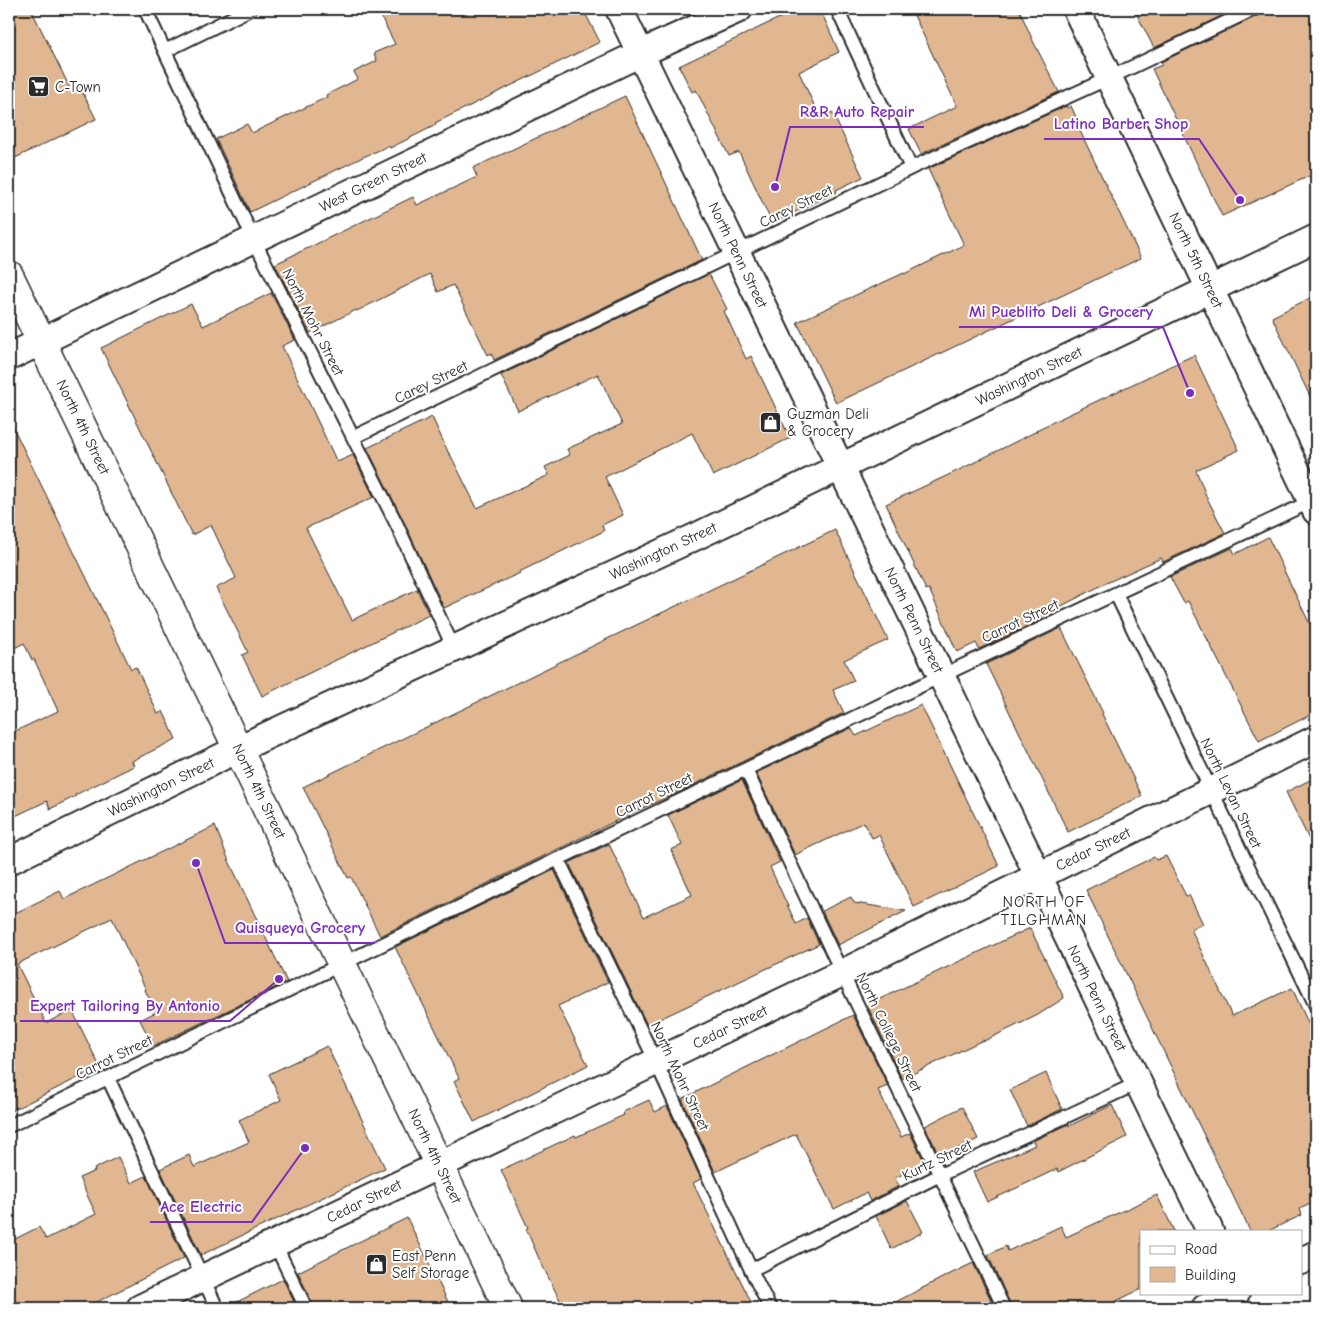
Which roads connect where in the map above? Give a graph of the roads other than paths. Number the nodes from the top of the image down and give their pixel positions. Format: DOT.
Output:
graph roads {
  1 [pos="145,9"];
  2 [pos="250,9"];
  3 [pos="619,9"];
  4 [pos="739,9"];
  5 [pos="837,9"];
  6 [pos="1076,9"];
  7 [pos="1254,9"];
  8 [pos="165,51"];
  9 [pos="641,53"];
  10 [pos="1109,78"];
  11 [pos="911,168"];
  12 [pos="1316,238"];
  13 [pos="254,240"];
  14 [pos="737,252"];
  15 [pos="9,275"];
  16 [pos="1210,289"];
  17 [pos="41,342"];
  18 [pos="9,357"];
  19 [pos="354,437"];
  20 [pos="841,466"];
  21 [pos="1315,504"];
  22 [pos="1116,594"];
  23 [pos="454,649"];
  24 [pos="941,676"];
  25 [pos="1316,739"];
  26 [pos="238,748"];
  27 [pos="746,770"];
  28 [pos="1212,791"];
  29 [pos="558,859"];
  30 [pos="9,861"];
  31 [pos="1038,876"];
  32 [pos="342,964"];
  33 [pos="842,973"];
  34 [pos="1316,1006"];
  35 [pos="656,1062"];
  36 [pos="108,1078"];
  37 [pos="1138,1083"];
  38 [pos="9,1126"];
  39 [pos="439,1165"];
  40 [pos="940,1176"];
  41 [pos="1210,1230"];
  42 [pos="275,1244"];
  43 [pos="1316,1254"];
  44 [pos="1302,1261"];
  45 [pos="752,1270"];
  46 [pos="203,1278"];
  47 [pos="1234,1294"];
  48 [pos="1240,1294"];
  49 [pos="140,1308"];
  50 [pos="217,1308"];
  51 [pos="306,1308"];
  52 [pos="508,1308"];
  53 [pos="770,1308"];
  54 [pos="1004,1308"];
  55 [pos="1205,1308"];
  56 [pos="1247,1308"];
  1 -- 8 [label="lane, North Mohr Street"];
  2 -- 8 [label="lane"];
  3 -- 9 [label="street, North Penn Street"];
  4 -- 9 [label="street, West Green Street"];
  5 -- 11 [label="lane"];
  6 -- 10 [label="street, North 5th Street"];
  7 -- 10 [label="lane, Carey Street"];
  8 -- 13 [label="lane, North Mohr Street"];
  9 -- 13 [label="street, West Green Street"];
  9 -- 14 [label="street, North Penn Street"];
  10 -- 11 [label="lane, Carey Street"];
  10 -- 16 [label="street, North 5th Street"];
  11 -- 14 [label="lane, Carey Street"];
  12 -- 16 [label="street, Washington Street"];
  13 -- 17 [label="street, West Green Street"];
  13 -- 19 [label="lane, North Mohr Street"];
  14 -- 19 [label="lane, Carey Street"];
  14 -- 20 [label="street, North Penn Street"];
  15 -- 17 [label="street, North 4th Street"];
  16 -- 20 [label="street, Washington Street"];
  16 -- 21 [label="street, North 5th Street"];
  17 -- 18 [label="street, West Green Street"];
  17 -- 26 [label="street, North 4th Street"];
  19 -- 23 [label="lane, North Mohr Street"];
  20 -- 23 [label="street, Washington Street"];
  20 -- 24 [label="street, North Penn Street"];
  21 -- 22 [label="lane, Carrot Street"];
  22 -- 24 [label="lane, Carrot Street"];
  22 -- 28 [label="lane, North Levan Street"];
  23 -- 26 [label="street, Washington Street"];
  24 -- 27 [label="lane, Carrot Street"];
  24 -- 31 [label="street, North Penn Street"];
  25 -- 28 [label="street, Cedar Street"];
  26 -- 30 [label="street, Washington Street"];
  26 -- 32 [label="street, North 4th Street"];
  27 -- 29 [label="lane, Carrot Street"];
  27 -- 33 [label="lane, North College Street"];
  28 -- 31 [label="street, Cedar Street"];
  28 -- 34 [label="lane, North Levan Street"];
  29 -- 32 [label="lane, Carrot Street"];
  29 -- 35 [label="lane, North Mohr Street"];
  31 -- 33 [label="street, Cedar Street"];
  31 -- 37 [label="street, North Penn Street"];
  32 -- 36 [label="lane, Carrot Street"];
  32 -- 39 [label="street, North 4th Street"];
  33 -- 35 [label="street, Cedar Street"];
  33 -- 40 [label="lane, North College Street"];
  35 -- 39 [label="street, Cedar Street"];
  35 -- 45 [label="lane, North Mohr Street"];
  36 -- 38 [label="lane, Carrot Street"];
  36 -- 46 [label="lane"];
  37 -- 40 [label="lane, Kurtz Street"];
  37 -- 41 [label="street, North Penn Street"];
  39 -- 42 [label="street, Cedar Street"];
  39 -- 52 [label="street, North 4th Street"];
  40 -- 45 [label="lane, Kurtz Street"];
  40 -- 54 [label="lane, North College Street"];
  42 -- 46 [label="street, Cedar Street"];
  42 -- 51 [label="lane"];
  43 -- 44 [label="street"];
  45 -- 53 [label="lane, North Mohr Street"];
  46 -- 49 [label="street, Cedar Street"];
  46 -- 50 [label="lane"];
  47 -- 55 [label="street"];
  48 -- 56 [label="street"];
}
